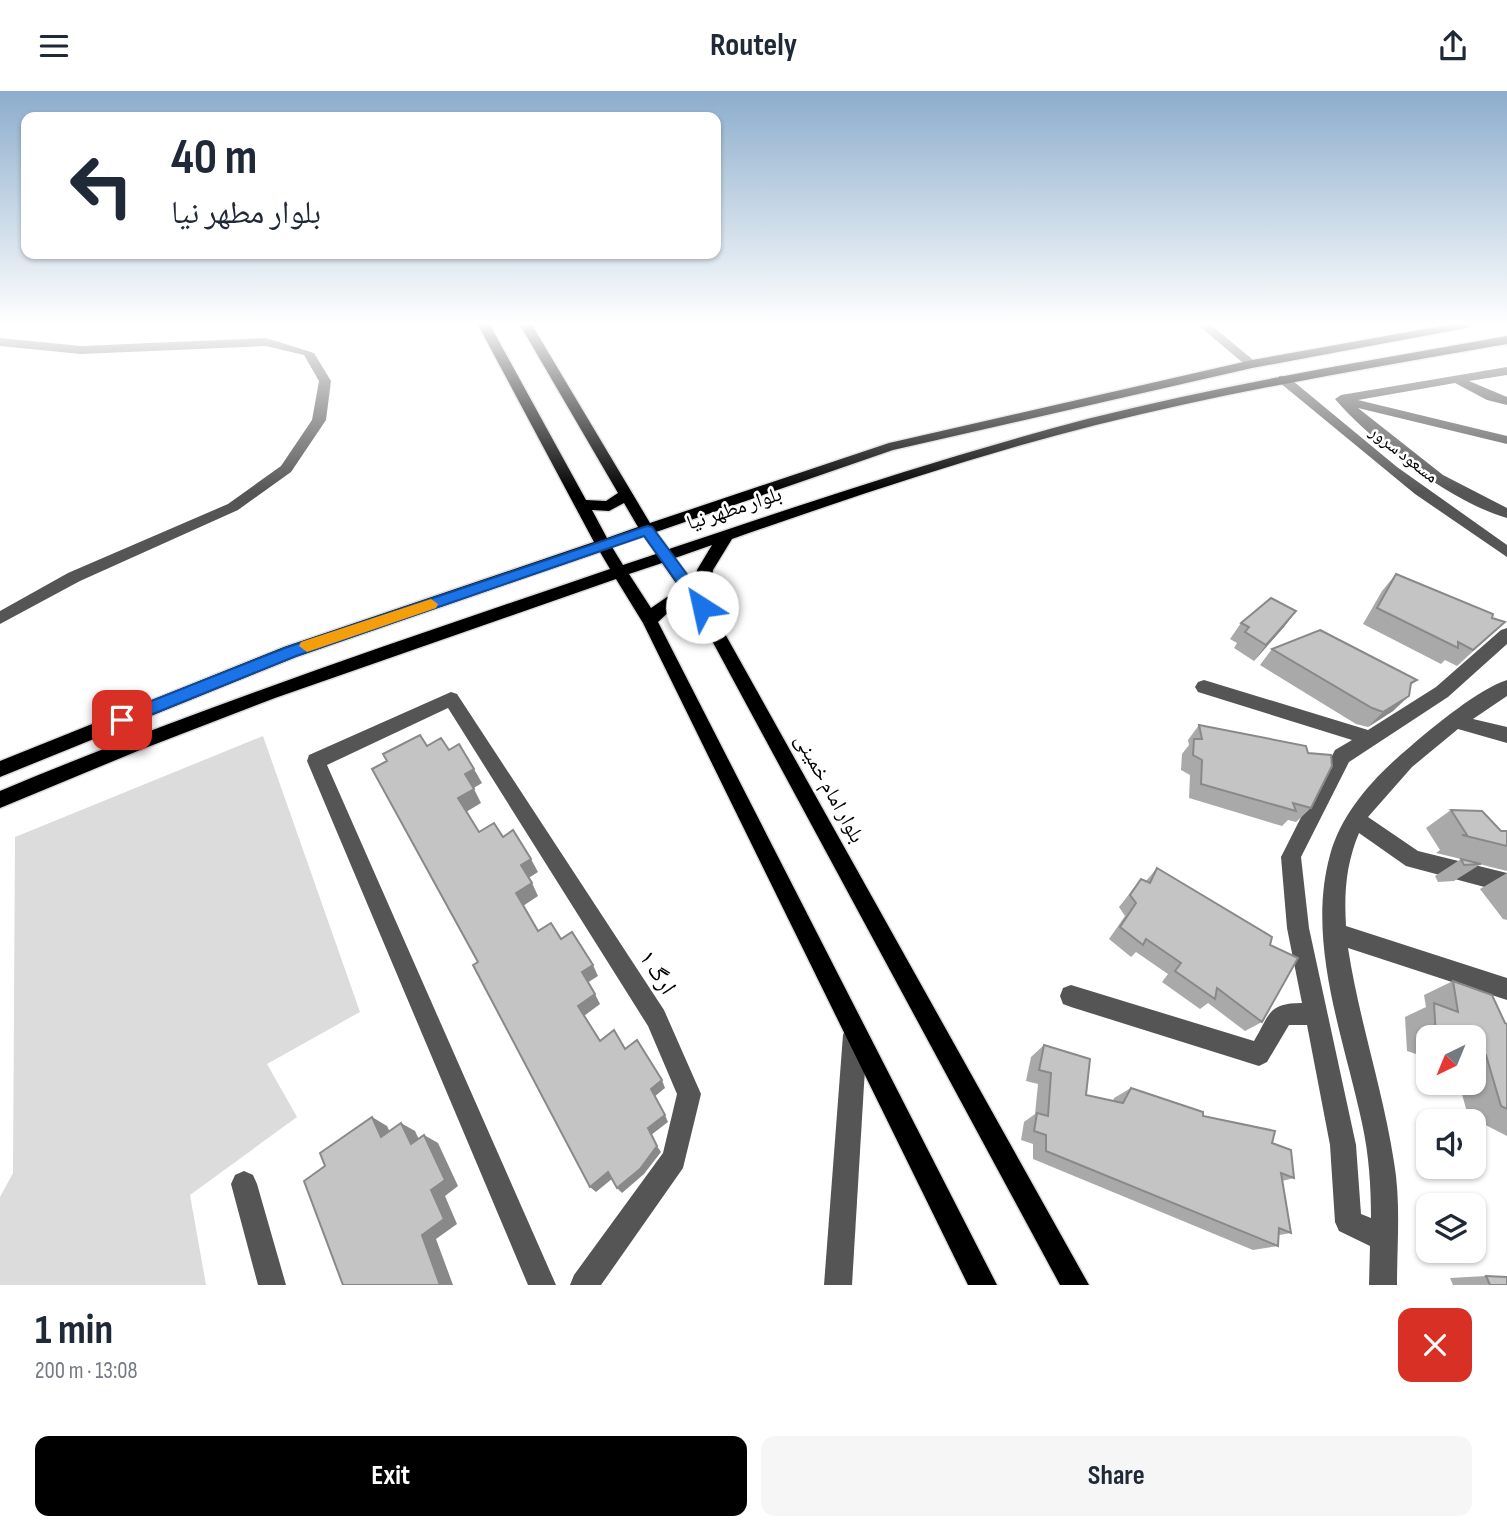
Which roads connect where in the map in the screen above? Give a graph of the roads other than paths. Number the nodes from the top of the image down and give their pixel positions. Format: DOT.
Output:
graph roads {
  1 [pos="325,381"];
  2 [pos="514,381"];
  3 [pos="559,381"];
  4 [pos="1179,381"];
  5 [pos="1276,381"];
  6 [pos="1285,381"];
  7 [pos="1454,381"];
  8 [pos="1459,381"];
  9 [pos="1341,399"];
  10 [pos="1507,401"];
  11 [pos="1507,440"];
  12 [pos="626,494"];
  13 [pos="582,505"];
  14 [pos="1507,513"];
  15 [pos="647,530"];
  16 [pos="727,534"];
  17 [pos="604,546"];
  18 [pos="665,555"];
  19 [pos="1506,555"];
  20 [pos="619,572"];
  21 [pos="702,607"];
  22 [pos="0,618"];
  23 [pos="650,621"];
  24 [pos="1507,634"];
  25 [pos="1203,687"];
  26 [pos="1507,687"];
  27 [pos="1455,721"];
  28 [pos="1507,735"];
  29 [pos="1370,738"];
  30 [pos="1,768"];
  31 [pos="0,800"];
  32 [pos="1355,819"];
  33 [pos="1507,883"];
  34 [pos="1337,934"];
  35 [pos="1507,989"];
  36 [pos="1072,996"];
  37 [pos="1316,1014"];
  38 [pos="855,1035"];
  39 [pos="244,1184"];
  40 [pos="1384,1238"];
  41 [pos="272,1285"];
  42 [pos="542,1285"];
  43 [pos="584,1285"];
  44 [pos="838,1285"];
  45 [pos="983,1285"];
  46 [pos="1075,1285"];
  47 [pos="1383,1285"];
  1 -- 22 [label="street"];
  2 -- 13 [label="main road"];
  3 -- 12 [label="main road, بلوار امام خمینی"];
  4 -- 15 [label="main road, بلوار مطهر نیا"];
  5 -- 16 [label="main road, بلوار مطهر نیا"];
  6 -- 19 [label="street, مسعود سرور"];
  7 -- 9 [label="street"];
  8 -- 10 [label="street"];
  9 -- 11 [label="street"];
  9 -- 14 [label="street"];
  12 -- 13 [label="main road"];
  12 -- 15 [label="main road, بلوار امام خمینی"];
  13 -- 17 [label="main road"];
  15 -- 17 [label="main road, بلوار مطهر نیا"];
  15 -- 18 [label="main road, بلوار امام خمینی"];
  16 -- 18 [label="main road, بلوار مطهر نیا"];
  16 -- 21 [label="main road"];
  17 -- 20 [label="main road"];
  17 -- 30 [label="main road, بلوار مطهر نیا"];
  18 -- 20 [label="main road, بلوار مطهر نیا"];
  18 -- 21 [label="main road, بلوار امام خمینی"];
  20 -- 23 [label="main road"];
  20 -- 31 [label="main road, بلوار مطهر نیا"];
  21 -- 23 [label="main road"];
  21 -- 46 [label="main road, بلوار امام خمینی"];
  23 -- 38 [label="main road"];
  24 -- 29 [label="street"];
  25 -- 29 [label="street"];
  26 -- 27 [label="street"];
  27 -- 28 [label="street"];
  27 -- 32 [label="street"];
  29 -- 37 [label="street"];
  32 -- 33 [label="street"];
  32 -- 34 [label="street"];
  34 -- 35 [label="street"];
  34 -- 40 [label="street"];
  36 -- 37 [label="street"];
  37 -- 40 [label="street"];
  38 -- 44 [label="street"];
  38 -- 45 [label="main road"];
  39 -- 41 [label="street"];
  40 -- 47 [label="street"];
  42 -- 43 [label="street, ارگ ۱"];
}
